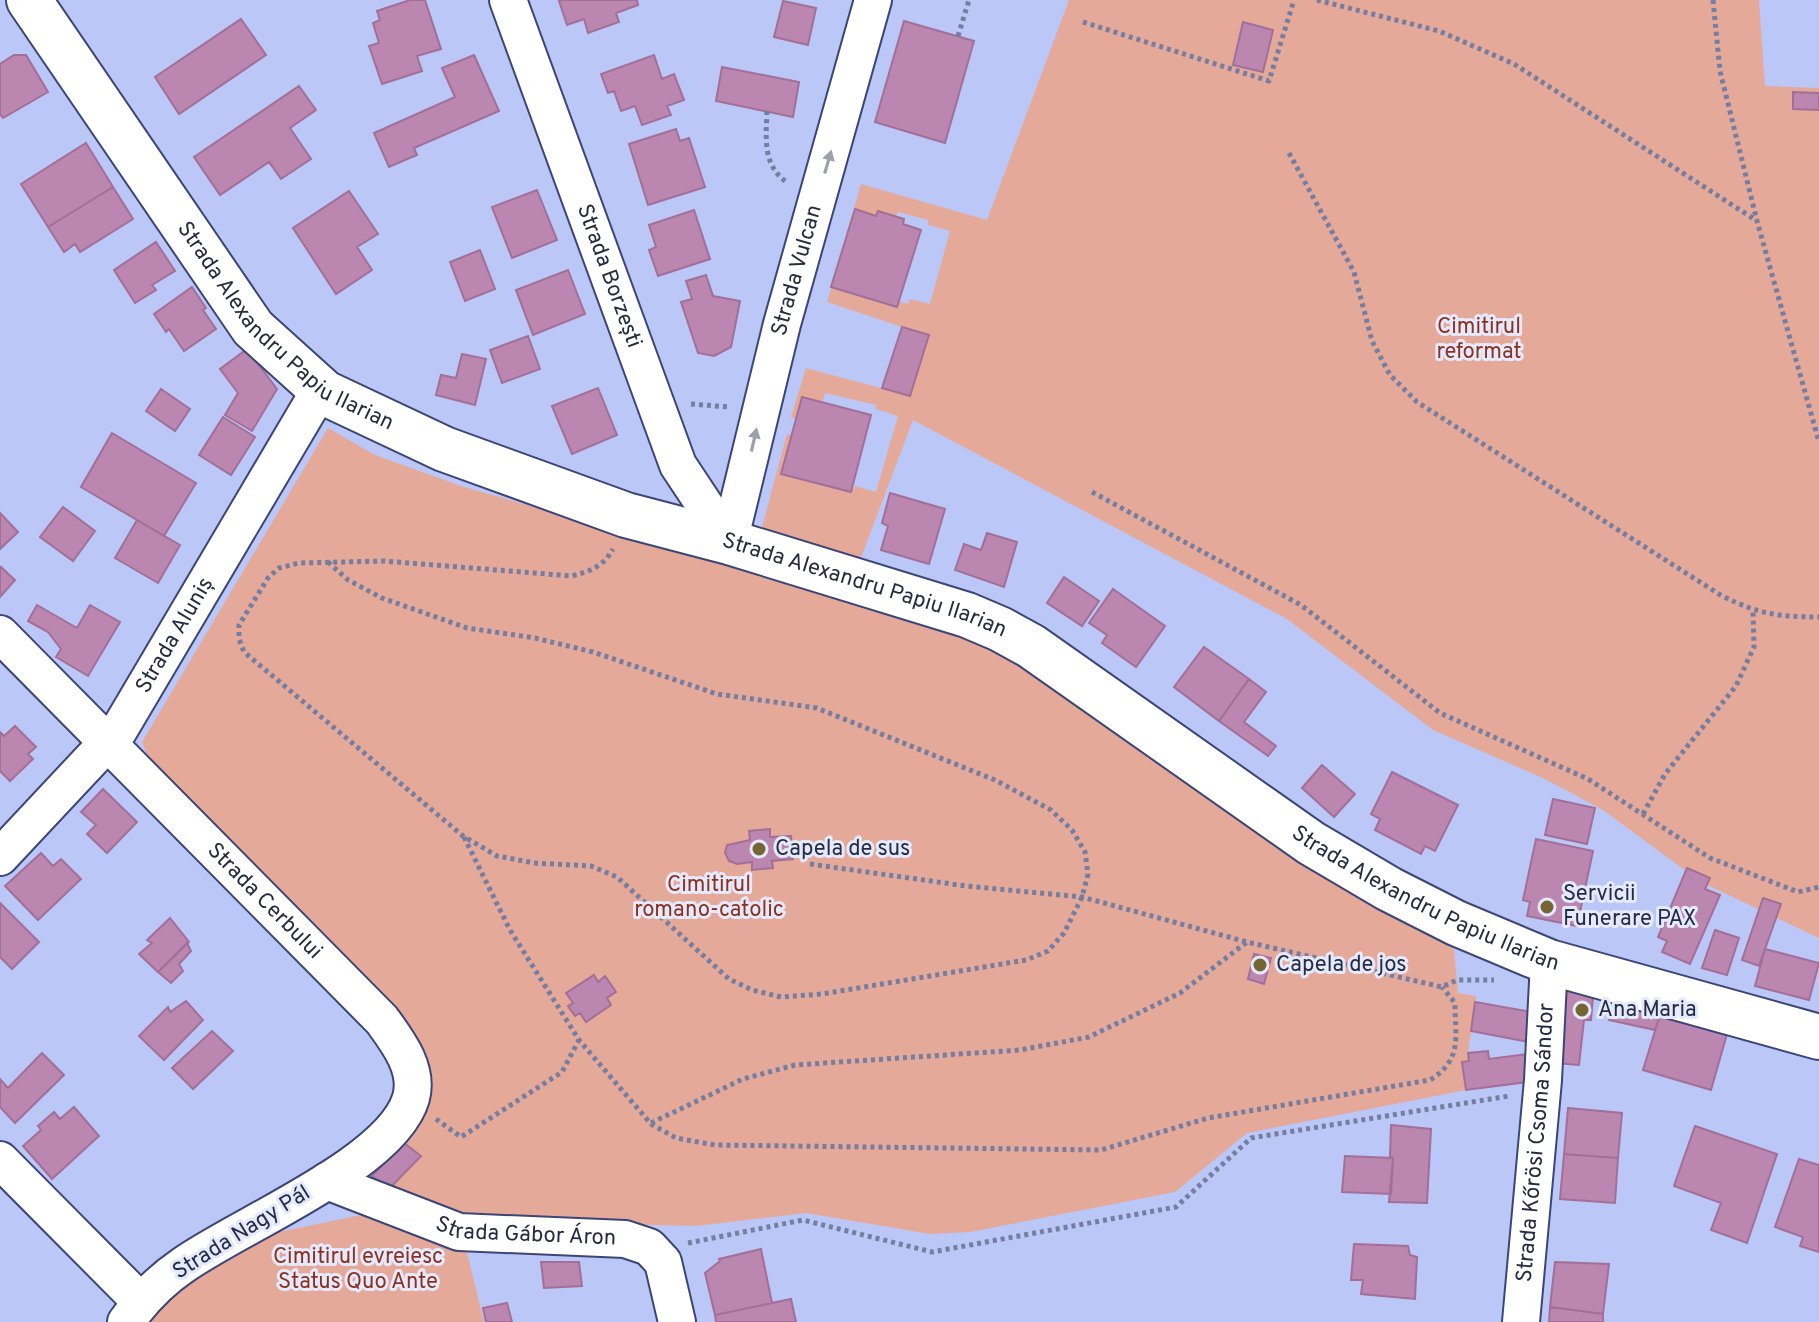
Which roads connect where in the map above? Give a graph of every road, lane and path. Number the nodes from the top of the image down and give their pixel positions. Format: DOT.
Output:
graph roads {
  1 [pos="29,0"];
  2 [pos="508,0"];
  3 [pos="873,0"];
  4 [pos="969,0"];
  5 [pos="1294,0"];
  6 [pos="1317,0"];
  7 [pos="1713,0"];
  8 [pos="1083,22"];
  9 [pos="958,36"];
  10 [pos="767,111"];
  11 [pos="1289,153"];
  12 [pos="788,183"];
  13 [pos="1757,221"];
  14 [pos="319,389"];
  15 [pos="686,403"];
  16 [pos="734,407"];
  17 [pos="1819,442"];
  18 [pos="1092,492"];
  19 [pos="733,529"];
  20 [pos="614,546"];
  21 [pos="328,562"];
  22 [pos="1753,611"];
  23 [pos="1819,617"];
  24 [pos="0,634"];
  25 [pos="108,744"];
  26 [pos="1643,814"];
  27 [pos="463,836"];
  28 [pos="0,857"];
  29 [pos="810,864"];
  30 [pos="1819,887"];
  31 [pos="1082,897"];
  32 [pos="1247,942"];
  33 [pos="1549,962"];
  34 [pos="1498,980"];
  35 [pos="1442,987"];
  36 [pos="1819,1037"];
  37 [pos="579,1040"];
  38 [pos="412,1096"];
  39 [pos="1510,1096"];
  40 [pos="651,1124"];
  41 [pos="0,1160"];
  42 [pos="327,1181"];
  43 [pos="674,1245"];
  44 [pos="133,1312"];
  45 [pos="677,1322"];
  46 [pos="1521,1322"];
  1 -- 14 [label="street, Strada Alexandru Papiu Ilarian"];
  2 -- 19 [label="street, Strada Borzești"];
  19 -- 3 [label="street, Strada Vulcan, one-way"];
  4 -- 9 [label="path"];
  5 -- 8 [label="path"];
  6 -- 13 [label="path"];
  7 -- 13 [label="path"];
  10 -- 12 [label="path"];
  11 -- 22 [label="path"];
  13 -- 17 [label="path"];
  14 -- 19 [label="street, Strada Alexandru Papiu Ilarian"];
  14 -- 25 [label="street, Strada Aluniș"];
  15 -- 16 [label="path"];
  18 -- 26 [label="path"];
  19 -- 33 [label="street, Strada Alexandru Papiu Ilarian"];
  20 -- 21 [label="path"];
  21 -- 27 [label="path"];
  21 -- 31 [label="path"];
  22 -- 23 [label="path"];
  22 -- 26 [label="path"];
  24 -- 25 [label="street, Strada Cerbului"];
  25 -- 28 [label="street, Strada Aluniș"];
  25 -- 38 [label="street, Strada Cerbului"];
  26 -- 30 [label="path"];
  27 -- 31 [label="path"];
  27 -- 37 [label="path"];
  29 -- 31 [label="path"];
  31 -- 32 [label="path"];
  32 -- 35 [label="path"];
  32 -- 40 [label="path"];
  33 -- 36 [label="street, Strada Alexandru Papiu Ilarian"];
  33 -- 46 [label="street, Strada Kőrösi Csoma Sándor"];
  34 -- 35 [label="path"];
  35 -- 40 [label="path"];
  37 -- 38 [label="path"];
  37 -- 40 [label="path"];
  38 -- 42 [label="street"];
  39 -- 43 [label="path"];
  41 -- 44 [label="street"];
  42 -- 44 [label="street, Strada Nagy Pál"];
  42 -- 45 [label="street, Strada Gábor Áron"];
}
